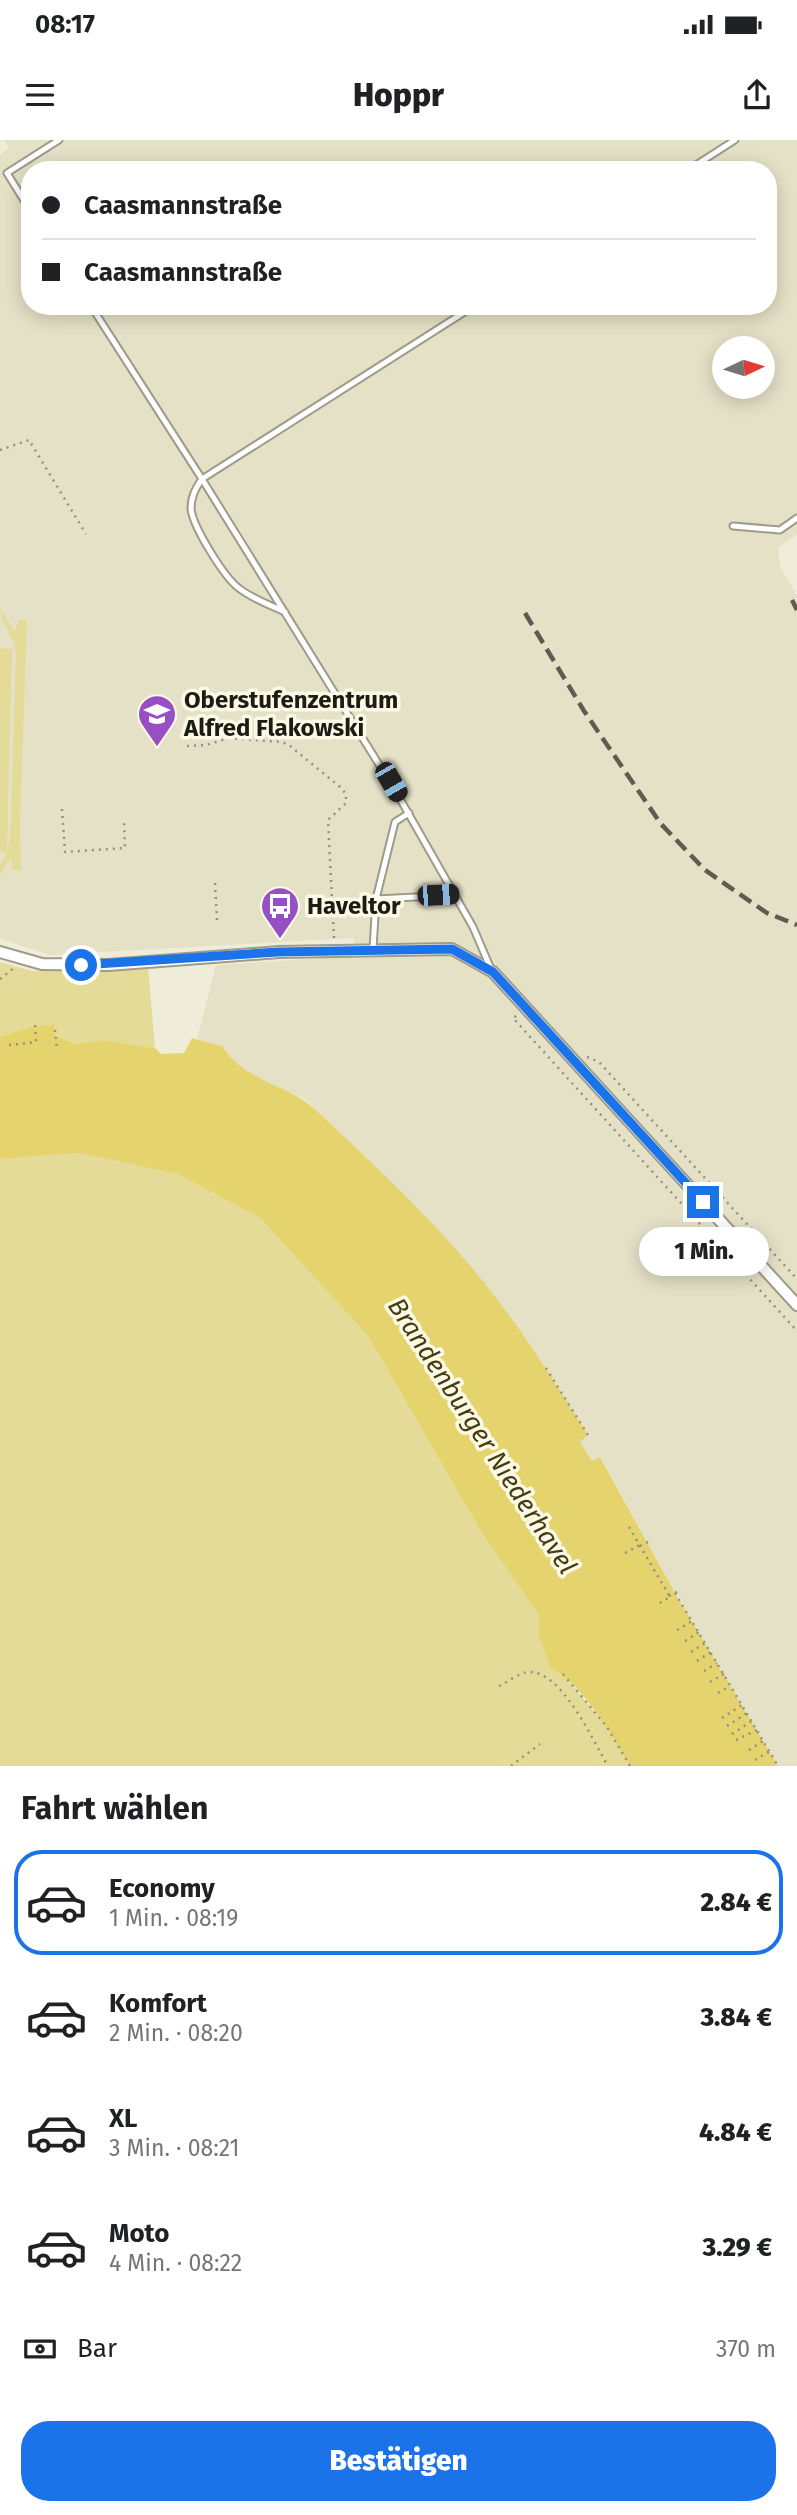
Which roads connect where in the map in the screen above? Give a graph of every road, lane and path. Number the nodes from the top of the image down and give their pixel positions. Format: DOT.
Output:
graph roads {
  1 [pos="59,140"];
  2 [pos="735,140"];
  3 [pos="26,161"];
  4 [pos="702,161"];
  5 [pos="21,164"];
  6 [pos="21,196"];
  7 [pos="97,315"];
  8 [pos="460,315"];
  9 [pos="0,450"];
  10 [pos="202,479"];
  11 [pos="797,518"];
  12 [pos="733,526"];
  13 [pos="86,534"];
  14 [pos="285,612"];
  15 [pos="187,746"];
  16 [pos="383,771"];
  17 [pos="391,782"];
  18 [pos="62,809"];
  19 [pos="409,813"];
  20 [pos="124,821"];
  21 [pos="215,883"];
  22 [pos="455,895"];
  23 [pos="376,899"];
  24 [pos="217,920"];
  25 [pos="334,942"];
  26 [pos="373,950"];
  27 [pos="0,952"];
  28 [pos="493,972"];
  29 [pos="525,1007"];
  30 [pos="35,1024"];
  31 [pos="55,1030"];
  32 [pos="9,1045"];
  33 [pos="57,1051"];
  34 [pos="583,1055"];
  35 [pos="797,1279"];
  36 [pos="797,1305"];
  37 [pos="797,1331"];
  38 [pos="546,1368"];
  39 [pos="588,1435"];
  40 [pos="629,1527"];
  41 [pos="650,1541"];
  42 [pos="640,1546"];
  43 [pos="625,1553"];
  44 [pos="670,1596"];
  45 [pos="658,1604"];
  46 [pos="692,1621"];
  47 [pos="677,1630"];
  48 [pos="699,1632"];
  49 [pos="685,1641"];
  50 [pos="705,1643"];
  51 [pos="691,1652"];
  52 [pos="710,1652"];
  53 [pos="697,1661"];
  54 [pos="717,1664"];
  55 [pos="704,1671"];
  56 [pos="563,1674"];
  57 [pos="724,1674"];
  58 [pos="710,1682"];
  59 [pos="499,1686"];
  60 [pos="730,1686"];
  61 [pos="718,1693"];
  62 [pos="742,1705"];
  63 [pos="747,1713"];
  64 [pos="722,1718"];
  65 [pos="752,1721"];
  66 [pos="727,1726"];
  67 [pos="757,1730"];
  68 [pos="732,1734"];
  69 [pos="736,1740"];
  70 [pos="763,1741"];
  71 [pos="540,1744"];
  72 [pos="749,1750"];
  73 [pos="770,1751"];
  74 [pos="754,1760"];
  75 [pos="777,1764"];
  76 [pos="511,1766"];
  77 [pos="608,1766"];
  78 [pos="630,1766"];
  79 [pos="770,1766"];
  1 -- 3 [label="lane"];
  2 -- 4 [label="lane"];
  5 -- 6 [label="lane"];
  7 -- 10 [label="lane"];
  8 -- 10 [label="lane"];
  9 -- 13 [label="path"];
  10 -- 14 [label="lane"];
  10 -- 14 [label="lane"];
  11 -- 12 [label="lane"];
  14 -- 16 [label="lane"];
  15 -- 25 [label="path"];
  17 -- 19 [label="lane"];
  18 -- 20 [label="path"];
  19 -- 22 [label="lane"];
  19 -- 23 [label="lane"];
  21 -- 24 [label="path"];
  22 -- 23 [label="lane"];
  22 -- 28 [label="lane"];
  23 -- 26 [label="lane"];
  26 -- 27 [label="street"];
  26 -- 28 [label="street"];
  28 -- 29 [label="street"];
  29 -- 36 [label="street"];
  29 -- 37 [label="path"];
  30 -- 32 [label="path"];
  31 -- 33 [label="path"];
  34 -- 35 [label="path"];
  38 -- 39 [label="path"];
  40 -- 42 [label="path"];
  41 -- 42 [label="path"];
  42 -- 43 [label="path"];
  42 -- 44 [label="path"];
  44 -- 45 [label="path"];
  44 -- 46 [label="path"];
  46 -- 47 [label="path"];
  46 -- 48 [label="path"];
  48 -- 49 [label="path"];
  48 -- 50 [label="path"];
  50 -- 51 [label="path"];
  50 -- 52 [label="path"];
  52 -- 53 [label="path"];
  52 -- 54 [label="path"];
  54 -- 55 [label="path"];
  54 -- 57 [label="path"];
  56 -- 78 [label="path"];
  57 -- 58 [label="path"];
  57 -- 60 [label="path"];
  59 -- 77 [label="path"];
  60 -- 61 [label="path"];
  60 -- 62 [label="path"];
  62 -- 63 [label="path"];
  62 -- 64 [label="path"];
  63 -- 65 [label="path"];
  63 -- 66 [label="path"];
  65 -- 67 [label="path"];
  65 -- 68 [label="path"];
  67 -- 69 [label="path"];
  67 -- 70 [label="path"];
  70 -- 72 [label="path"];
  70 -- 73 [label="path"];
  71 -- 76 [label="path"];
  73 -- 74 [label="path"];
  73 -- 75 [label="path"];
  75 -- 79 [label="path"];
}
